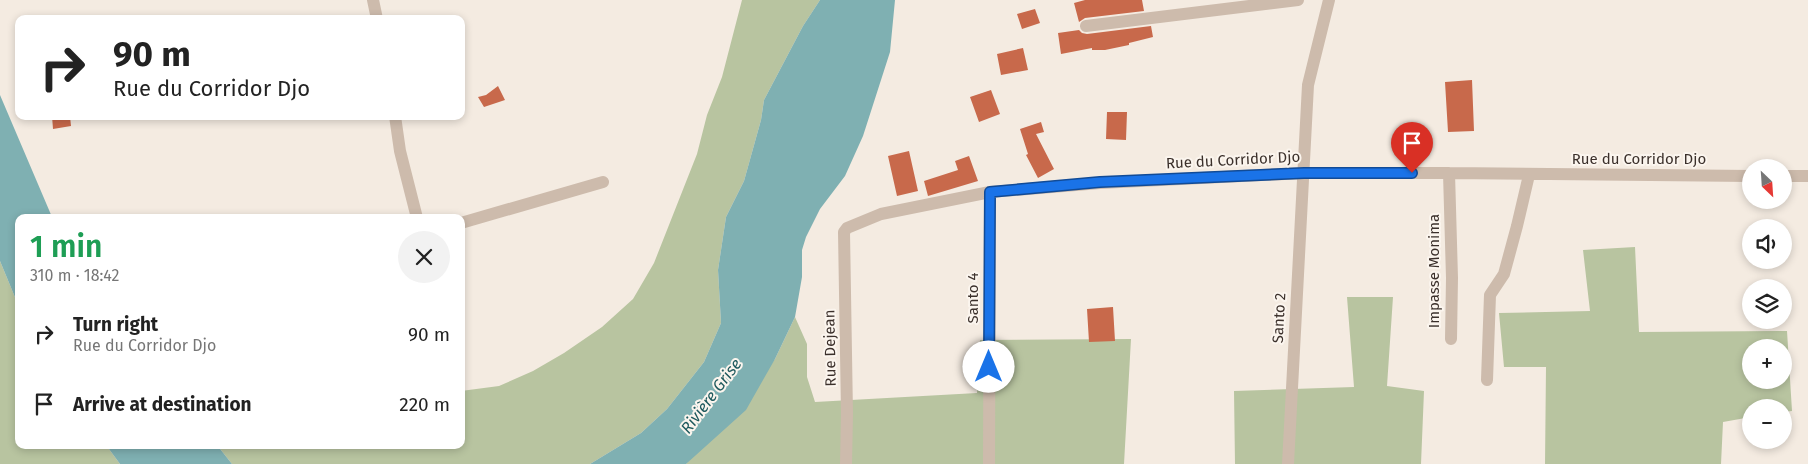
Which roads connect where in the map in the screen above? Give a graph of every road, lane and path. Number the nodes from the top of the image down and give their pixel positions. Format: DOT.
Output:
graph roads {
  1 [pos="373,0"];
  2 [pos="1298,0"];
  3 [pos="1330,0"];
  4 [pos="376,15"];
  5 [pos="1086,26"];
  6 [pos="396,120"];
  7 [pos="1304,173"];
  8 [pos="1449,173"];
  9 [pos="1529,175"];
  10 [pos="1742,176"];
  11 [pos="1792,176"];
  12 [pos="1808,176"];
  13 [pos="603,182"];
  14 [pos="990,192"];
  15 [pos="416,214"];
  16 [pos="465,223"];
  17 [pos="844,232"];
  18 [pos="1451,338"];
  19 [pos="1487,380"];
  20 [pos="846,464"];
  21 [pos="989,464"];
  22 [pos="1288,464"];
  1 -- 4 [label="street"];
  2 -- 5 [label="street"];
  3 -- 7 [label="street, Santo 2"];
  6 -- 15 [label="street"];
  7 -- 8 [label="street, Rue du Corridor Djo"];
  7 -- 14 [label="street, Rue du Corridor Djo"];
  7 -- 22 [label="street, Santo 2"];
  8 -- 9 [label="street, Rue du Corridor Djo"];
  8 -- 18 [label="street, Impasse Monima"];
  9 -- 10 [label="street, Rue du Corridor Djo"];
  9 -- 19 [label="street"];
  11 -- 12 [label="street"];
  13 -- 16 [label="street"];
  14 -- 17 [label="street, Rue du Corridor Djo"];
  14 -- 21 [label="street, Santo 4"];
  17 -- 20 [label="street, Rue Dejean"];
}
